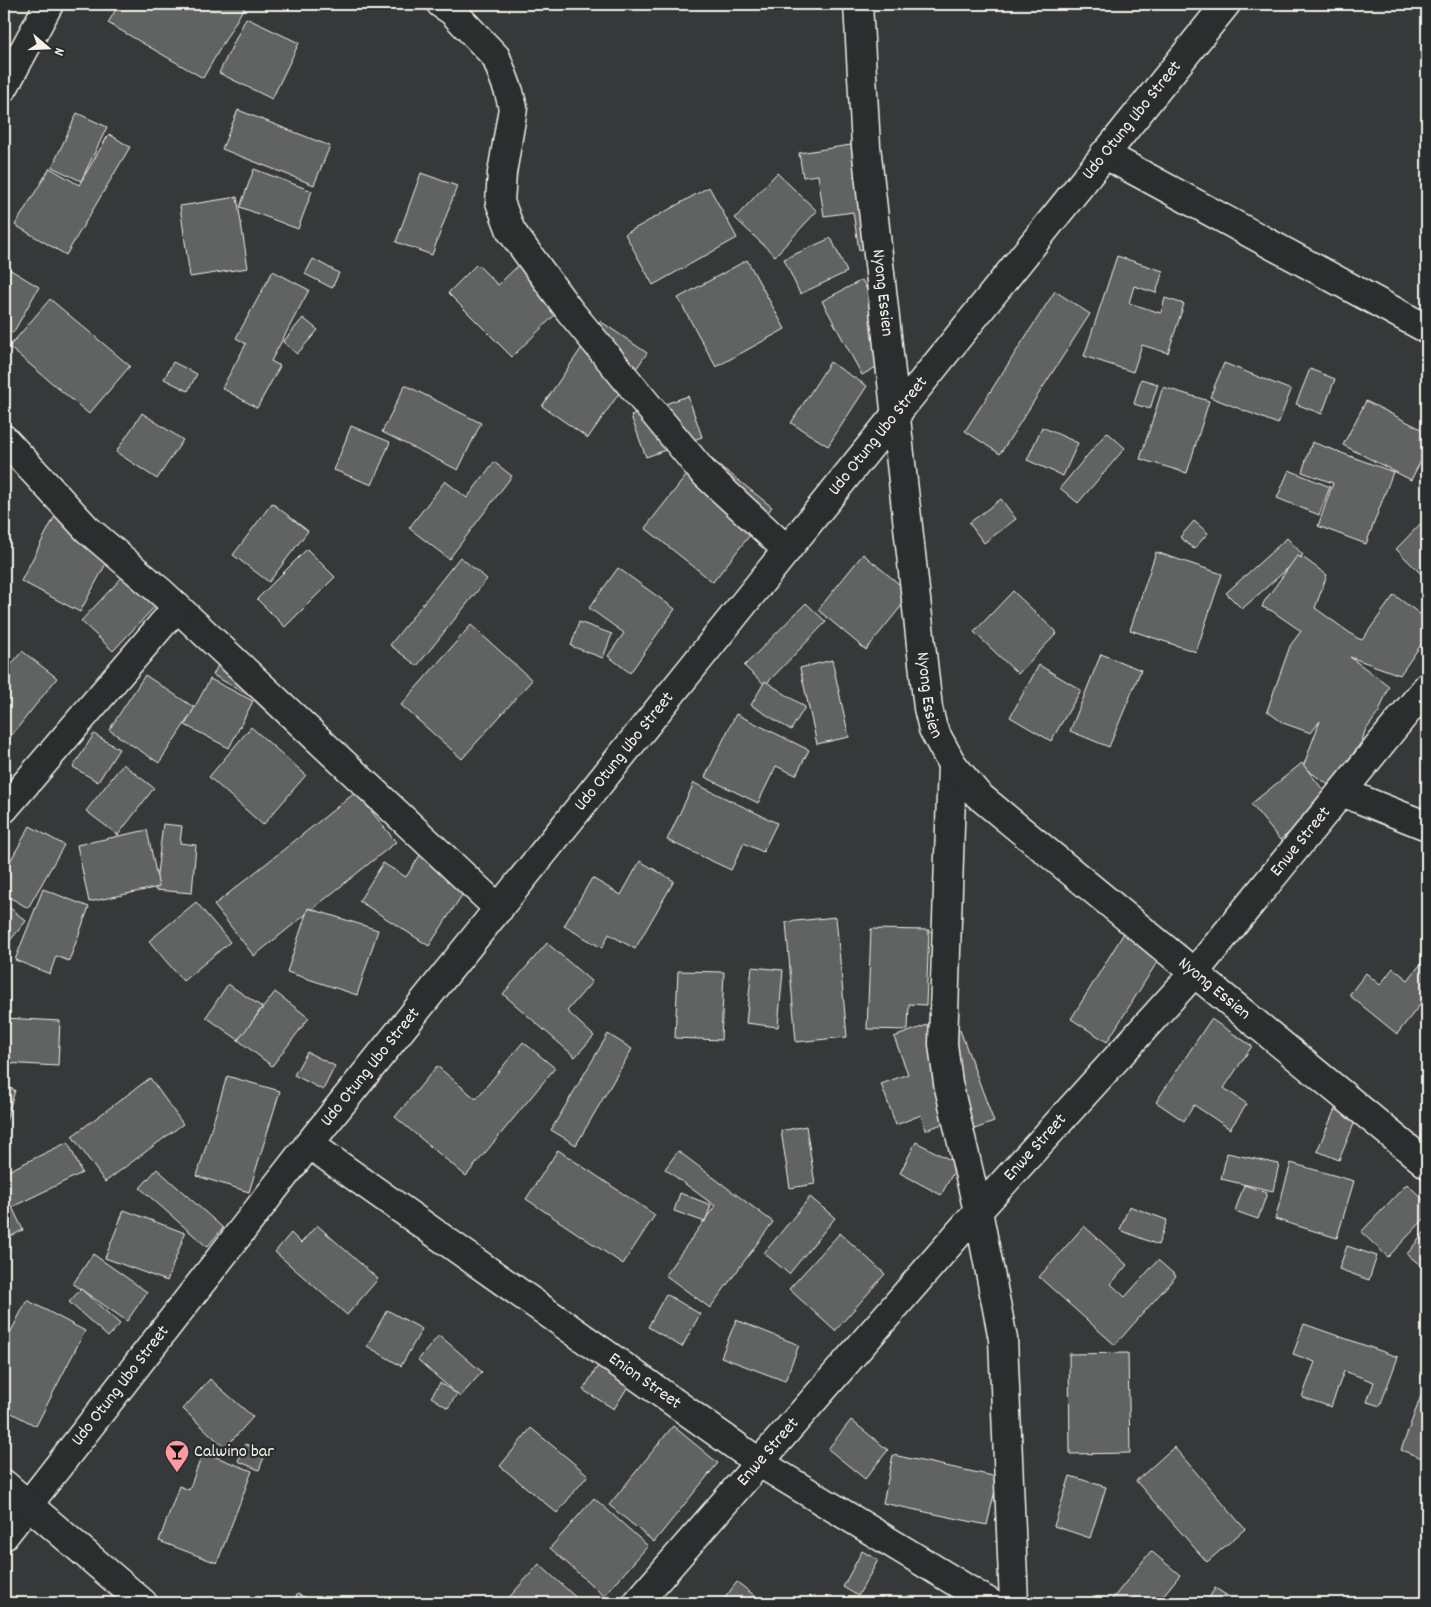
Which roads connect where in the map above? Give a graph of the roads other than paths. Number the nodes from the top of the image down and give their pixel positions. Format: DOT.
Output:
graph roads {
  1 [pos="49,4"];
  2 [pos="441,4"];
  3 [pos="858,4"];
  4 [pos="1226,4"];
  5 [pos="4,87"];
  6 [pos="1104,154"];
  7 [pos="1427,330"];
  8 [pos="895,414"];
  9 [pos="4,439"];
  10 [pos="787,550"];
  11 [pos="177,607"];
  12 [pos="1427,687"];
  13 [pos="952,764"];
  14 [pos="1342,792"];
  15 [pos="4,809"];
  16 [pos="1427,826"];
  17 [pos="499,910"];
  18 [pos="1194,973"];
  19 [pos="309,1144"];
  20 [pos="1427,1164"];
  21 [pos="978,1211"];
  22 [pos="760,1462"];
  23 [pos="4,1484"];
  24 [pos="29,1505"];
  25 [pos="4,1536"];
  26 [pos="143,1603"];
  27 [pos="638,1603"];
  28 [pos="990,1603"];
  29 [pos="1014,1603"];
  1 -- 5 [label="street"];
  2 -- 10 [label="street"];
  3 -- 8 [label="street, Nyong Essien"];
  4 -- 6 [label="street, Udo Otung Ubo Street"];
  6 -- 7 [label="street"];
  6 -- 8 [label="street, Udo Otung Ubo Street"];
  8 -- 10 [label="street, Udo Otung Ubo Street"];
  8 -- 13 [label="street, Nyong Essien"];
  9 -- 11 [label="street"];
  10 -- 17 [label="street, Udo Otung Ubo Street"];
  11 -- 15 [label="street"];
  11 -- 17 [label="street"];
  12 -- 14 [label="street, Enwe Street"];
  13 -- 18 [label="street, Nyong Essien"];
  13 -- 21 [label="street"];
  14 -- 16 [label="street"];
  14 -- 18 [label="street, Enwe Street"];
  17 -- 19 [label="street, Udo Otung Ubo Street"];
  18 -- 20 [label="street, Nyong Essien"];
  18 -- 21 [label="street, Enwe Street"];
  19 -- 22 [label="street, Enion Street"];
  19 -- 24 [label="street, Udo Otung Ubo Street"];
  21 -- 22 [label="street, Enwe Street"];
  21 -- 29 [label="street"];
  22 -- 27 [label="street, Enwe Street"];
  22 -- 28 [label="street, Enion Street"];
  23 -- 24 [label="street"];
  24 -- 25 [label="street, Udo Otung Ubo Street"];
  24 -- 26 [label="street"];
}
